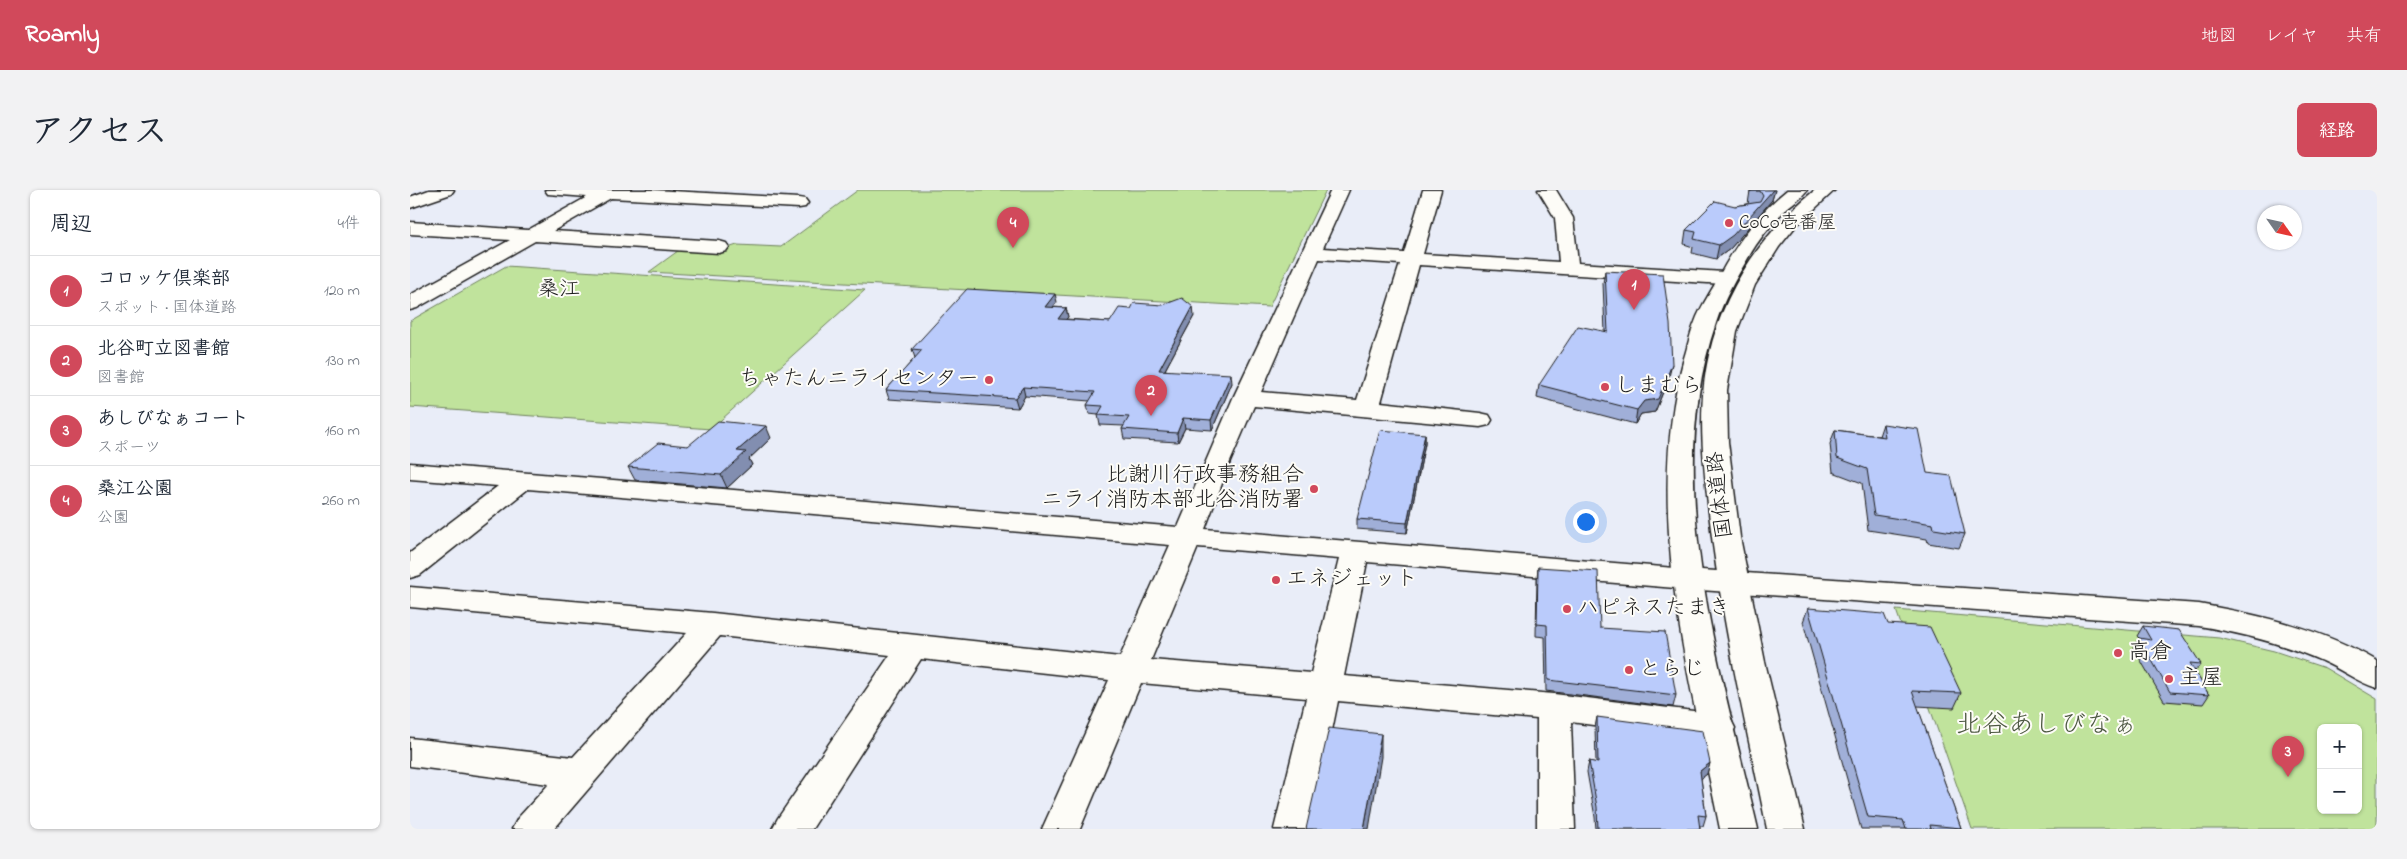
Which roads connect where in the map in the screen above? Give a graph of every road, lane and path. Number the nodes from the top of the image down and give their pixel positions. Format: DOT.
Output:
graph roads {
  1 [pos="446,190"];
  2 [pos="554,190"];
  3 [pos="723,190"];
  4 [pos="1340,190"];
  5 [pos="1432,190"];
  6 [pos="1547,190"];
  7 [pos="1826,190"];
  8 [pos="609,191"];
  9 [pos="1792,191"];
  10 [pos="697,198"];
  11 [pos="410,203"];
  12 [pos="799,203"];
  13 [pos="410,228"];
  14 [pos="533,235"];
  15 [pos="719,247"];
  16 [pos="1312,253"];
  17 [pos="1413,258"];
  18 [pos="1568,268"];
  19 [pos="1724,278"];
  20 [pos="410,282"];
  21 [pos="445,285"];
  22 [pos="410,304"];
  23 [pos="1245,398"];
  24 [pos="1367,408"];
  25 [pos="1480,420"];
  26 [pos="410,472"];
  27 [pos="522,481"];
  28 [pos="1188,537"];
  29 [pos="1355,551"];
  30 [pos="410,568"];
  31 [pos="1687,579"];
  32 [pos="1733,582"];
  33 [pos="410,597"];
  34 [pos="713,624"];
  35 [pos="912,647"];
  36 [pos="1130,670"];
  37 [pos="2377,676"];
  38 [pos="1325,687"];
  39 [pos="1554,707"];
  40 [pos="1718,728"];
  41 [pos="410,752"];
  42 [pos="581,773"];
  43 [pos="531,829"];
  44 [pos="791,829"];
  45 [pos="1061,829"];
  46 [pos="1293,829"];
  47 [pos="1556,829"];
  48 [pos="1738,829"];
  49 [pos="1786,829"];
  1 -- 11 [label="street"];
  2 -- 8 [label="street"];
  3 -- 10 [label="street"];
  4 -- 16 [label="street"];
  5 -- 17 [label="street"];
  6 -- 18 [label="street"];
  7 -- 32 [label="street, 国体道路"];
  8 -- 10 [label="street"];
  8 -- 14 [label="street"];
  9 -- 19 [label="street, 国体道路"];
  10 -- 12 [label="street"];
  13 -- 14 [label="street"];
  14 -- 15 [label="street"];
  14 -- 21 [label="street"];
  16 -- 17 [label="street"];
  16 -- 23 [label="street"];
  17 -- 18 [label="street"];
  17 -- 24 [label="street"];
  18 -- 19 [label="street"];
  19 -- 31 [label="street, 国体道路"];
  20 -- 21 [label="street"];
  21 -- 22 [label="street"];
  23 -- 24 [label="street"];
  23 -- 28 [label="street"];
  24 -- 25 [label="street"];
  26 -- 27 [label="street"];
  27 -- 28 [label="street"];
  27 -- 30 [label="street"];
  28 -- 29 [label="street"];
  28 -- 36 [label="street"];
  29 -- 31 [label="street"];
  29 -- 38 [label="street"];
  31 -- 32 [label="street"];
  31 -- 40 [label="street, 国体道路"];
  32 -- 37 [label="street"];
  32 -- 49 [label="street, 国体道路"];
  33 -- 34 [label="street"];
  34 -- 35 [label="street"];
  34 -- 42 [label="street"];
  35 -- 36 [label="street"];
  35 -- 44 [label="street"];
  36 -- 38 [label="street"];
  36 -- 45 [label="street"];
  38 -- 39 [label="street"];
  38 -- 46 [label="street"];
  39 -- 40 [label="street"];
  39 -- 47 [label="street"];
  40 -- 48 [label="street, 国体道路"];
  41 -- 42 [label="street"];
  42 -- 43 [label="street"];
}
